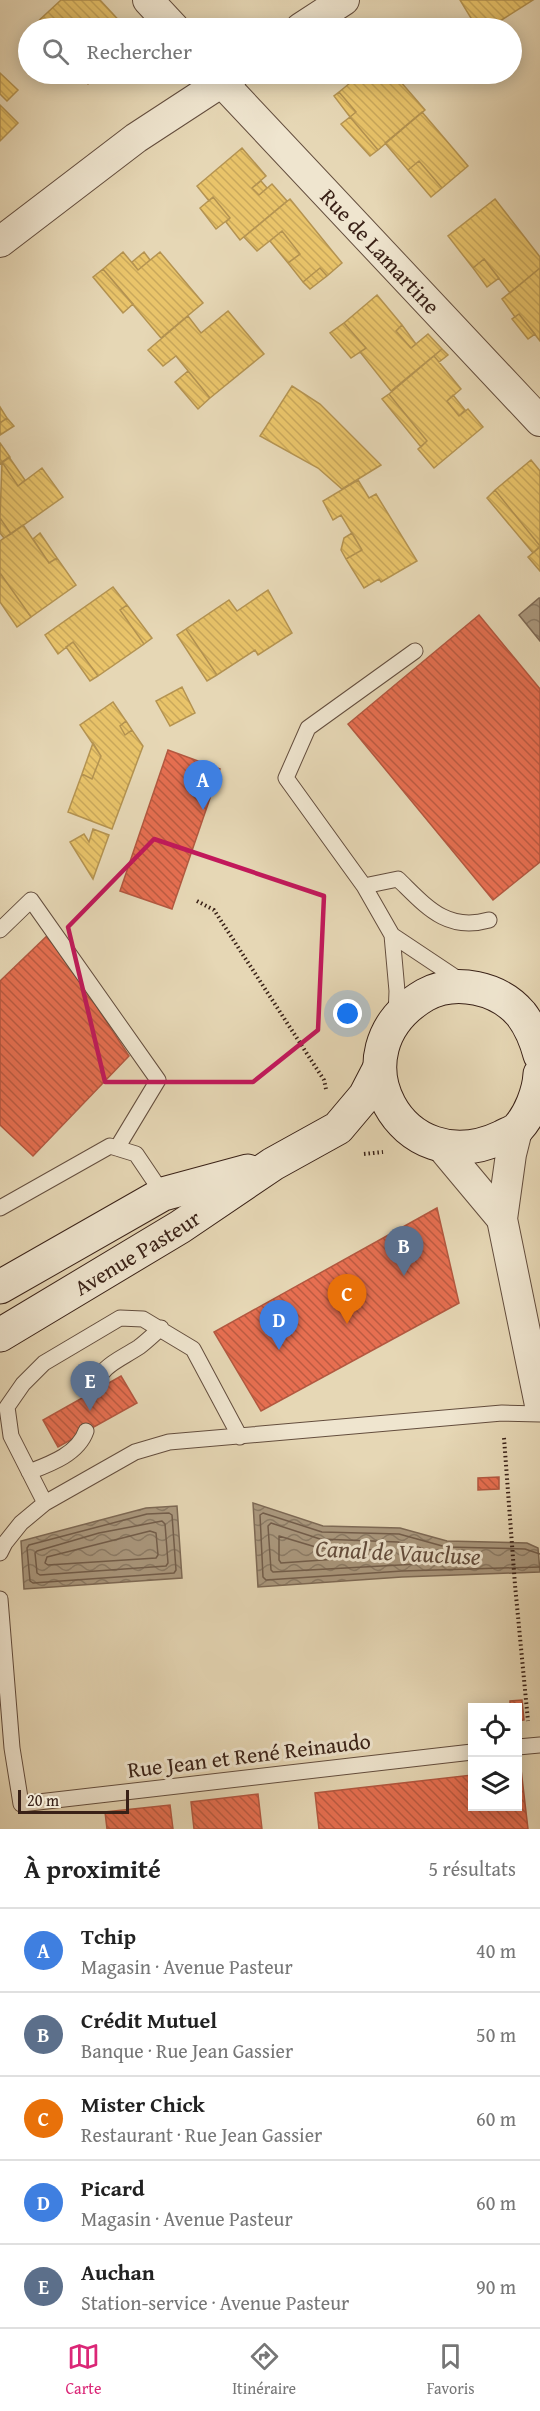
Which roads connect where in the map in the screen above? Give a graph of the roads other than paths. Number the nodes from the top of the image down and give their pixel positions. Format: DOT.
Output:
graph roads {
  1 [pos="148,0"];
  2 [pos="344,0"];
  3 [pos="165,18"];
  4 [pos="316,18"];
  5 [pos="212,84"];
  6 [pos="230,84"];
  7 [pos="0,242"];
  8 [pos="540,421"];
  9 [pos="415,651"];
  10 [pos="364,886"];
  11 [pos="489,920"];
  12 [pos="0,930"];
  13 [pos="393,935"];
  14 [pos="486,992"];
  15 [pos="540,996"];
  16 [pos="396,1019"];
  17 [pos="540,1055"];
  18 [pos="379,1069"];
  19 [pos="540,1074"];
  20 [pos="338,1128"];
  21 [pos="517,1130"];
  22 [pos="411,1131"];
  23 [pos="441,1146"];
  24 [pos="117,1148"];
  25 [pos="273,1164"];
  26 [pos="163,1194"];
  27 [pos="0,1208"];
  28 [pos="502,1219"];
  29 [pos="0,1287"];
  30 [pos="161,1328"];
  31 [pos="0,1335"];
  32 [pos="92,1392"];
  33 [pos="540,1405"];
  34 [pos="540,1414"];
  35 [pos="86,1431"];
  36 [pos="240,1437"];
  37 [pos="29,1472"];
  38 [pos="45,1503"];
  39 [pos="0,1553"];
  40 [pos="0,1599"];
  41 [pos="2,1639"];
  42 [pos="468,1752"];
  1 -- 3 [label="street"];
  2 -- 4 [label="street"];
  5 -- 7 [label="street"];
  6 -- 8 [label="street, Rue de Lamartine"];
  9 -- 10 [label="lane"];
  10 -- 11 [label="lane"];
  10 -- 13 [label="lane"];
  12 -- 24 [label="lane"];
  13 -- 14 [label="lane"];
  13 -- 16 [label="lane"];
  14 -- 15 [label="main road"];
  14 -- 16 [label="main road"];
  14 -- 17 [label="main road"];
  16 -- 18 [label="main road"];
  18 -- 20 [label="main road, Avenue Pasteur"];
  18 -- 22 [label="main road"];
  19 -- 21 [label="main road"];
  20 -- 22 [label="main road, Avenue Pasteur"];
  20 -- 25 [label="main road, Avenue Pasteur"];
  21 -- 23 [label="main road"];
  21 -- 28 [label="street"];
  22 -- 23 [label="main road"];
  23 -- 28 [label="street"];
  24 -- 26 [label="lane"];
  24 -- 27 [label="lane"];
  25 -- 26 [label="main road, Avenue Pasteur"];
  25 -- 31 [label="main road, Avenue Pasteur"];
  26 -- 29 [label="main road, Avenue Pasteur"];
  28 -- 33 [label="street"];
  30 -- 32 [label="lane"];
  30 -- 36 [label="lane"];
  30 -- 37 [label="lane"];
  34 -- 36 [label="lane"];
  35 -- 37 [label="lane"];
  36 -- 38 [label="lane"];
  37 -- 38 [label="lane"];
  38 -- 39 [label="lane"];
  40 -- 41 [label="lane, Rue Jean et René Reinaudo"];
  41 -- 42 [label="lane, Rue Jean et René Reinaudo"];
}
